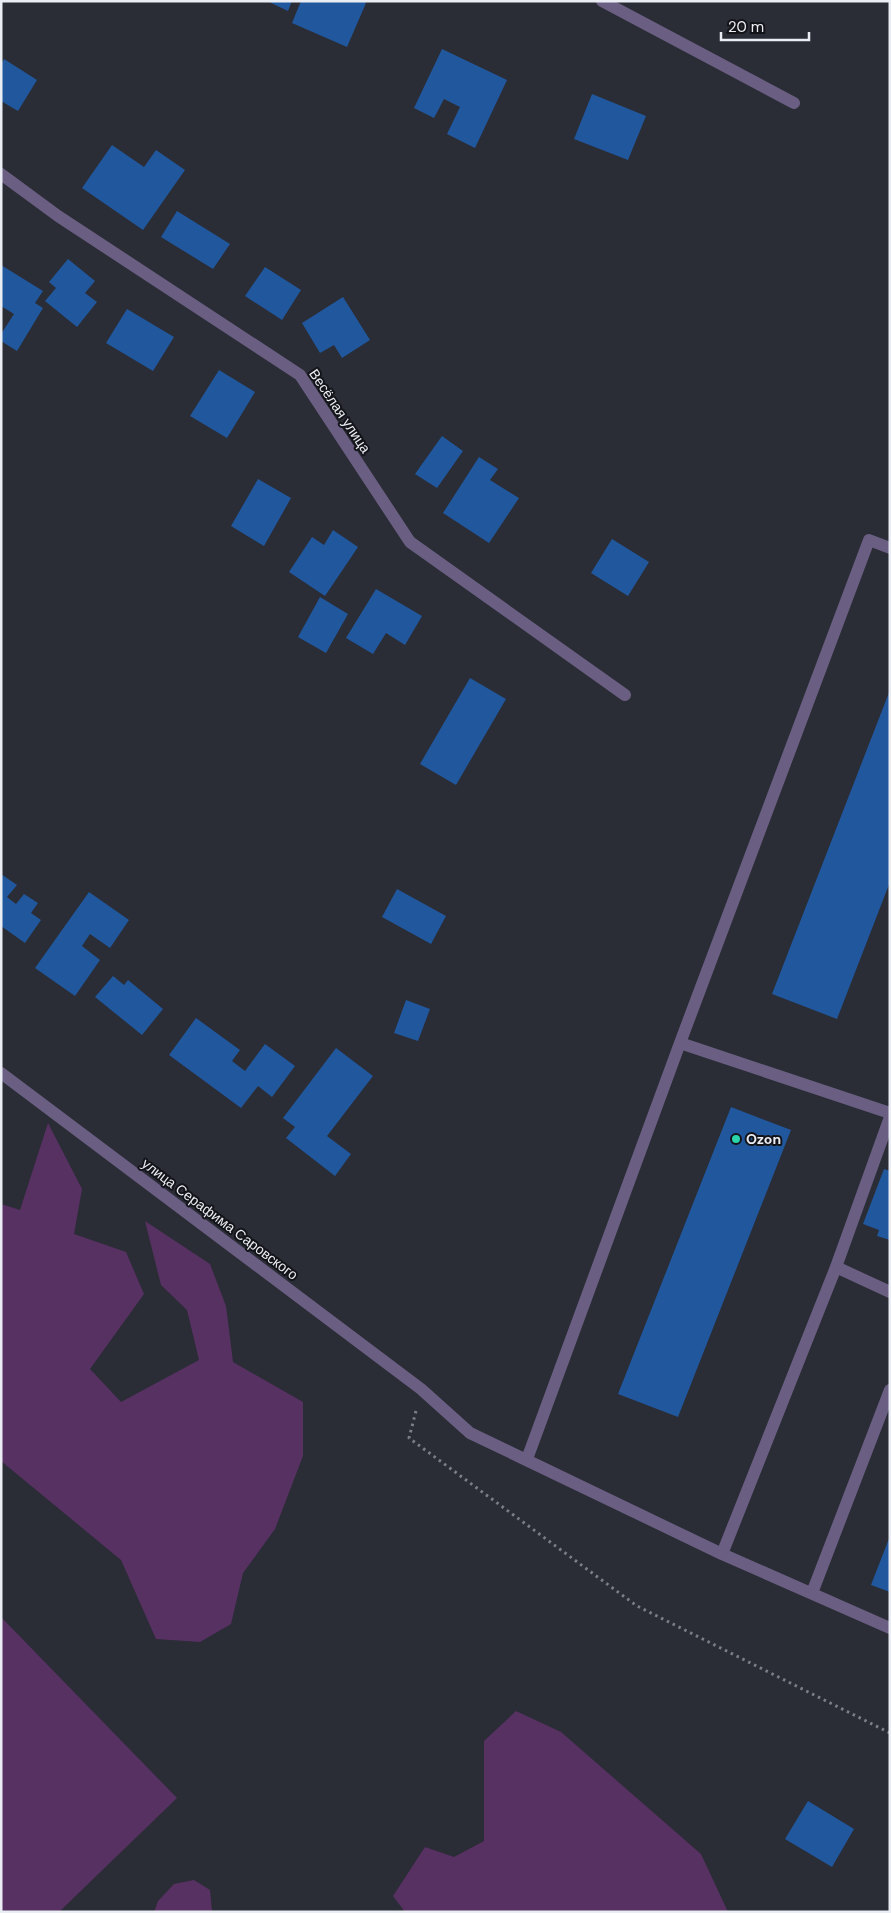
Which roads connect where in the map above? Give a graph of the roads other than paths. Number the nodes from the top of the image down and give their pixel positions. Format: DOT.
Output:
graph roads {
  1 [pos="602,1"];
  2 [pos="794,103"];
  3 [pos="1,174"];
  4 [pos="890,548"];
  5 [pos="625,695"];
  6 [pos="680,1043"];
  7 [pos="1,1074"];
  8 [pos="890,1113"];
  9 [pos="890,1117"];
  10 [pos="836,1267"];
  11 [pos="890,1292"];
  12 [pos="890,1390"];
  13 [pos="527,1460"];
  14 [pos="722,1554"];
  15 [pos="812,1593"];
  16 [pos="890,1628"];
  1 -- 2 [label="street"];
  3 -- 5 [label="street, Весёлая улица"];
  4 -- 6 [label="street"];
  6 -- 8 [label="street"];
  6 -- 13 [label="street"];
  7 -- 13 [label="street, улица Серафима Саровского"];
  9 -- 10 [label="street"];
  10 -- 11 [label="street"];
  10 -- 14 [label="street"];
  12 -- 15 [label="street"];
  13 -- 14 [label="street, улица Серафима Саровского"];
  14 -- 15 [label="street, улица Серафима Саровского"];
  15 -- 16 [label="street, улица Серафима Саровского"];
}
